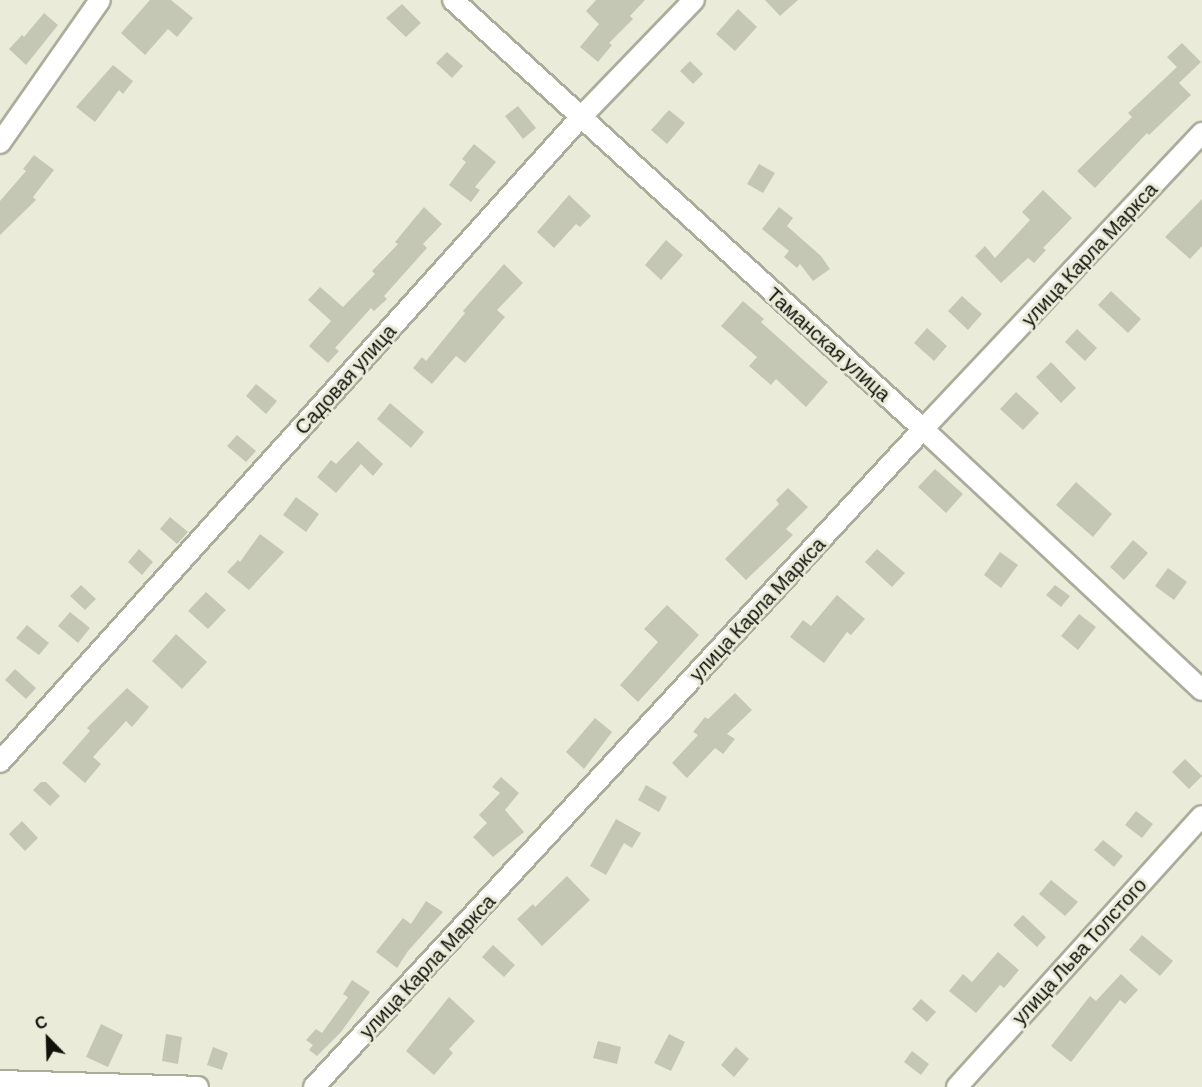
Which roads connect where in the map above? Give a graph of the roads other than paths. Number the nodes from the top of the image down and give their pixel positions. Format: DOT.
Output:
graph roads {
  1 [pos="100,0"];
  2 [pos="453,0"];
  3 [pos="694,0"];
  4 [pos="580,118"];
  5 [pos="1202,133"];
  6 [pos="0,143"];
  7 [pos="923,429"];
  8 [pos="1202,690"];
  9 [pos="0,762"];
  10 [pos="1202,816"];
  11 [pos="0,1081"];
  12 [pos="198,1087"];
  13 [pos="315,1087"];
  14 [pos="957,1087"];
  1 -- 6 [label="street"];
  2 -- 4 [label="street, Таманская улица"];
  3 -- 4 [label="street, Садовая улица"];
  4 -- 7 [label="street, Таманская улица"];
  4 -- 9 [label="street, Садовая улица"];
  5 -- 7 [label="street, улица Карла Маркса"];
  7 -- 8 [label="street, Таманская улица"];
  7 -- 13 [label="street, улица Карла Маркса"];
  10 -- 14 [label="street, улица Льва Толстого"];
  11 -- 12 [label="street"];
}
